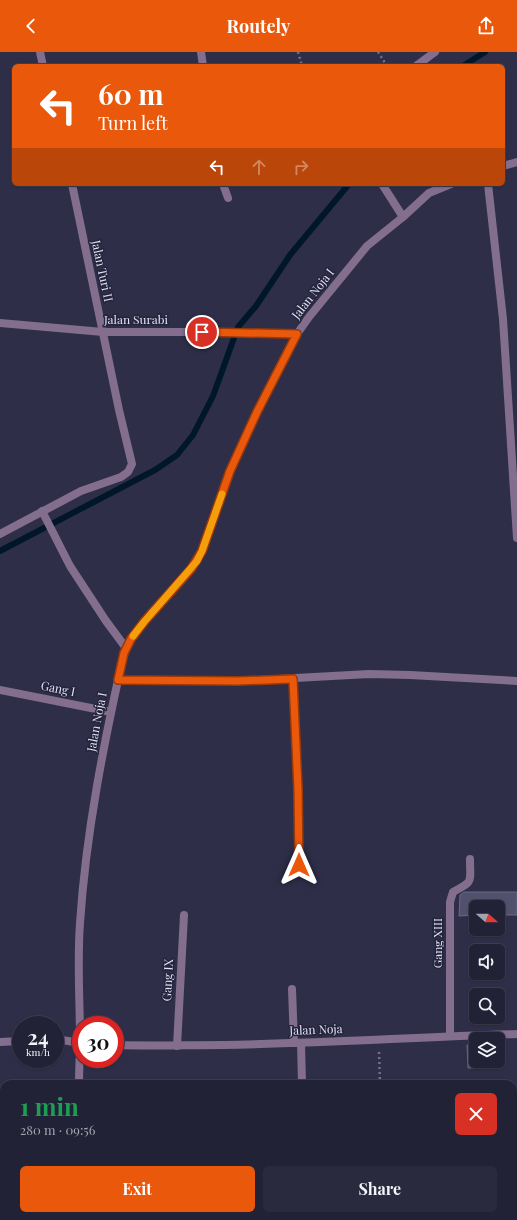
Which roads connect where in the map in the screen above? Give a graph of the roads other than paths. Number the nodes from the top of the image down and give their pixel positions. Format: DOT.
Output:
graph roads {
  1 [pos="40,52"];
  2 [pos="201,52"];
  3 [pos="435,52"];
  4 [pos="43,64"];
  5 [pos="203,64"];
  6 [pos="419,64"];
  7 [pos="517,162"];
  8 [pos="505,165"];
  9 [pos="72,186"];
  10 [pos="225,186"];
  11 [pos="383,186"];
  12 [pos="446,186"];
  13 [pos="488,186"];
  14 [pos="228,198"];
  15 [pos="403,217"];
  16 [pos="0,323"];
  17 [pos="103,332"];
  18 [pos="297,334"];
  19 [pos="44,514"];
  20 [pos="0,534"];
  21 [pos="517,538"];
  22 [pos="126,648"];
  23 [pos="293,679"];
  24 [pos="118,680"];
  25 [pos="517,681"];
  26 [pos="0,690"];
  27 [pos="111,712"];
  28 [pos="470,859"];
  29 [pos="299,865"];
  30 [pos="184,915"];
  31 [pos="292,989"];
  32 [pos="79,1016"];
  33 [pos="517,1034"];
  34 [pos="450,1036"];
  35 [pos="12,1041"];
  36 [pos="0,1042"];
  37 [pos="297,1043"];
  38 [pos="124,1045"];
  39 [pos="177,1046"];
  40 [pos="79,1068"];
  41 [pos="79,1080"];
  42 [pos="302,1080"];
  1 -- 4 [label="street"];
  2 -- 5 [label="street"];
  3 -- 6 [label="street"];
  7 -- 8 [label="street"];
  9 -- 17 [label="street, Jalan Turi II"];
  10 -- 14 [label="street"];
  11 -- 15 [label="street"];
  12 -- 15 [label="street, Jalan Noja I"];
  13 -- 21 [label="street"];
  15 -- 18 [label="street, Jalan Noja I"];
  16 -- 17 [label="street, Jalan Surabi"];
  17 -- 18 [label="street, Jalan Surabi"];
  17 -- 19 [label="street, Jalan Turi II"];
  18 -- 22 [label="street, Jalan Noja I"];
  19 -- 20 [label="street"];
  19 -- 22 [label="street"];
  22 -- 24 [label="street, Jalan Noja I"];
  23 -- 24 [label="street"];
  23 -- 25 [label="street"];
  23 -- 29 [label="street"];
  24 -- 27 [label="street, Jalan Noja I"];
  26 -- 27 [label="street, Gang I"];
  27 -- 32 [label="street, Jalan Noja I"];
  28 -- 34 [label="street, Gang XIII"];
  30 -- 39 [label="street, Gang IX"];
  31 -- 37 [label="street"];
  33 -- 34 [label="street, Jalan Noja"];
  34 -- 37 [label="street, Jalan Noja"];
  35 -- 36 [label="street"];
  37 -- 39 [label="street, Jalan Noja"];
  37 -- 42 [label="street"];
  38 -- 39 [label="street, Jalan Noja"];
  40 -- 41 [label="street, Jalan Noja I"];
}
